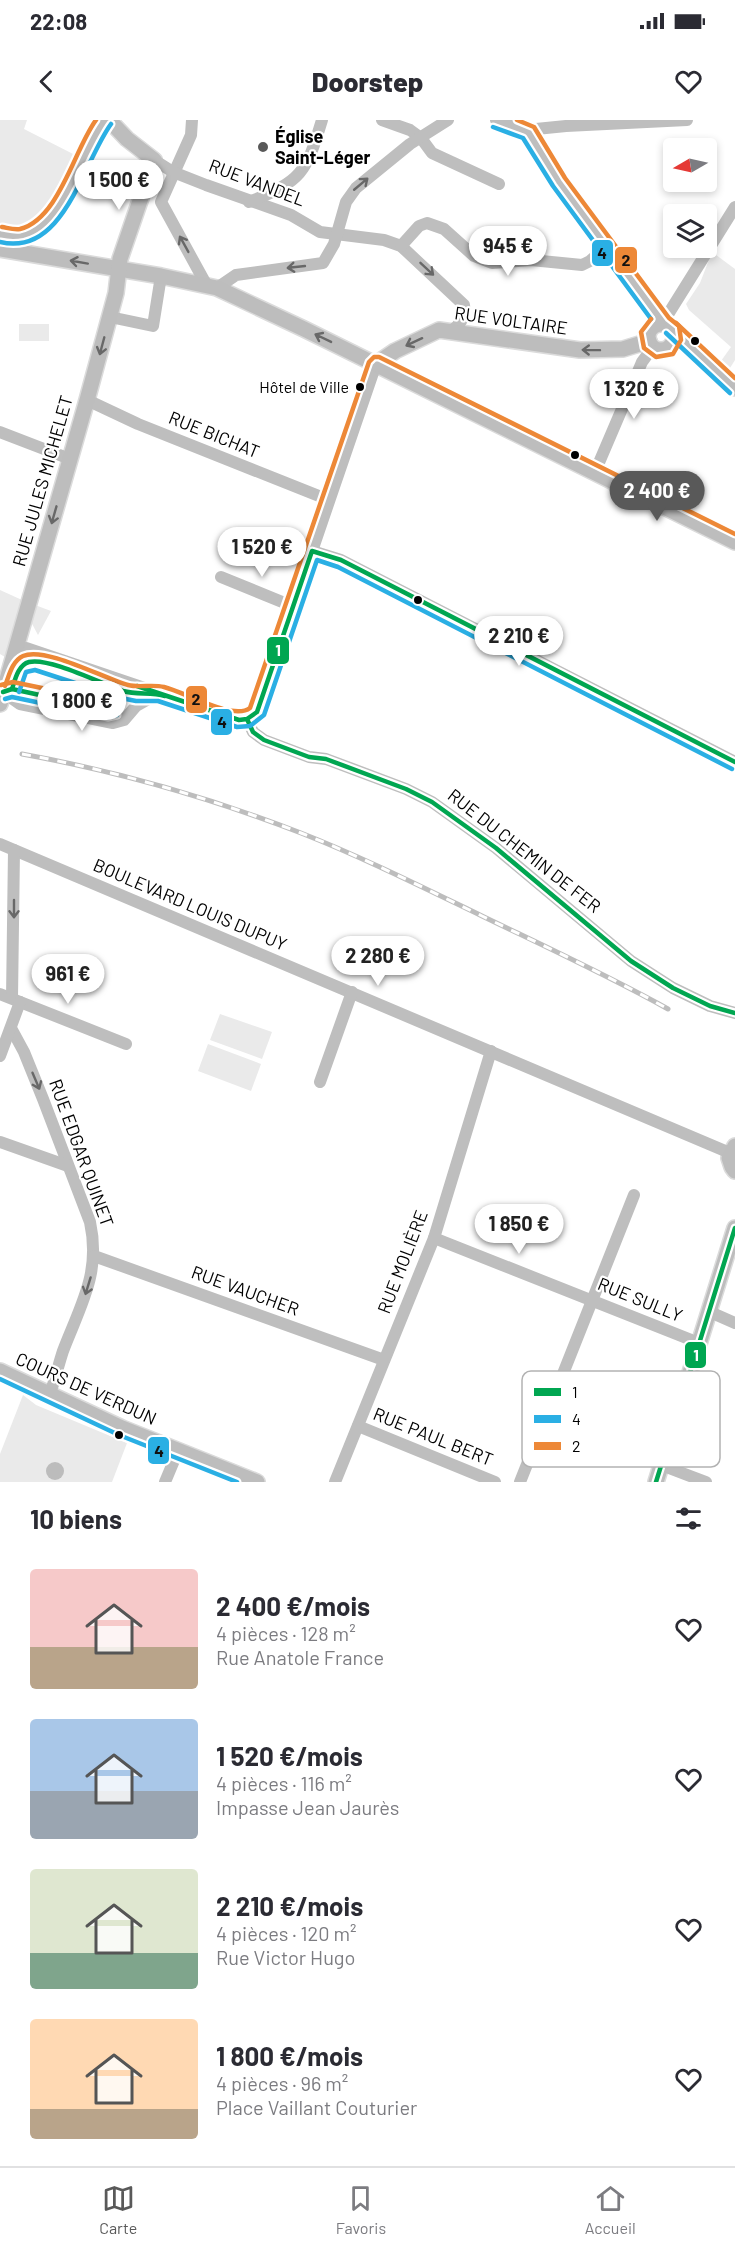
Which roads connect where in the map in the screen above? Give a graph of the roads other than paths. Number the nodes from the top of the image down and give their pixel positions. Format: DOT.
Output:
graph roads {
  1 [pos="105,120"];
  2 [pos="109,120"];
  3 [pos="192,120"];
  4 [pos="322,120"];
  5 [pos="382,120"];
  6 [pos="448,120"];
  7 [pos="496,120"];
  8 [pos="687,120"];
  9 [pos="528,132"];
  10 [pos="421,138"];
  11 [pos="154,160"];
  12 [pos="173,171"];
  13 [pos="499,184"];
  14 [pos="249,201"];
  15 [pos="735,207"];
  16 [pos="0,234"];
  17 [pos="336,235"];
  18 [pos="401,246"];
  19 [pos="607,246"];
  20 [pos="0,249"];
  21 [pos="119,269"];
  22 [pos="161,276"];
  23 [pos="212,287"];
  24 [pos="110,317"];
  25 [pos="666,325"];
  26 [pos="451,331"];
  27 [pos="648,349"];
  28 [pos="700,356"];
  29 [pos="376,364"];
  30 [pos="735,388"];
  31 [pos="87,400"];
  32 [pos="0,432"];
  33 [pos="70,459"];
  34 [pos="594,472"];
  35 [pos="329,500"];
  36 [pos="735,542"];
  37 [pos="312,551"];
  38 [pos="221,577"];
  39 [pos="292,606"];
  40 [pos="15,653"];
  41 [pos="159,693"];
  42 [pos="1,695"];
  43 [pos="247,719"];
  44 [pos="735,762"];
  45 [pos="0,844"];
  46 [pos="14,850"];
  47 [pos="352,992"];
  48 [pos="11,998"];
  49 [pos="735,1012"];
  50 [pos="11,1028"];
  51 [pos="126,1044"];
  52 [pos="491,1051"];
  53 [pos="0,1056"];
  54 [pos="320,1082"];
  55 [pos="0,1142"];
  56 [pos="732,1149"];
  57 [pos="68,1166"];
  58 [pos="735,1171"];
  59 [pos="634,1195"];
  60 [pos="735,1228"];
  61 [pos="434,1238"];
  62 [pos="94,1256"];
  63 [pos="592,1300"];
  64 [pos="710,1312"];
  65 [pos="735,1323"];
  66 [pos="699,1343"];
  67 [pos="384,1360"];
  68 [pos="0,1371"];
  69 [pos="564,1371"];
  70 [pos="690,1371"];
  71 [pos="50,1396"];
  72 [pos="357,1426"];
  73 [pos="178,1451"];
  74 [pos="526,1467"];
  75 [pos="660,1467"];
  76 [pos="666,1467"];
  77 [pos="165,1482"];
  78 [pos="257,1482"];
  79 [pos="335,1482"];
  80 [pos="495,1482"];
  81 [pos="520,1482"];
  82 [pos="656,1482"];
  83 [pos="706,1482"];
  1 -- 16 [label="main road"];
  2 -- 11 [label="main road, RUE VANDEL"];
  3 -- 12 [label="street"];
  4 -- 14 [label="street"];
  5 -- 10 [label="street"];
  6 -- 10 [label="street"];
  7 -- 9 [label="street"];
  8 -- 9 [label="street"];
  9 -- 19 [label="street"];
  10 -- 13 [label="street"];
  17 -- 10 [label="street, one-way"];
  11 -- 12 [label="street, RUE VANDEL"];
  11 -- 21 [label="main road, RUE JULES MICHELET"];
  12 -- 14 [label="street, RUE VANDEL"];
  23 -- 12 [label="street, one-way"];
  14 -- 17 [label="street, RUE VANDEL"];
  15 -- 25 [label="street"];
  17 -- 18 [label="street, RUE VANDEL"];
  17 -- 23 [label="street, one-way"];
  18 -- 19 [label="street"];
  18 -- 26 [label="street, one-way"];
  19 -- 25 [label="street"];
  21 -- 20 [label="main road, one-way"];
  21 -- 22 [label="main road"];
  21 -- 24 [label="main road, RUE JULES MICHELET"];
  22 -- 23 [label="main road"];
  22 -- 24 [label="street"];
  29 -- 23 [label="main road, one-way"];
  24 -- 31 [label="main road, RUE JULES MICHELET, one-way"];
  25 -- 27 [label="main road"];
  25 -- 27 [label="main road"];
  25 -- 28 [label="main road"];
  27 -- 26 [label="main road, RUE VOLTAIRE, one-way"];
  26 -- 29 [label="main road, RUE VOLTAIRE, one-way"];
  27 -- 28 [label="main road, RUE VOLTAIRE"];
  27 -- 34 [label="street"];
  28 -- 30 [label="main road"];
  29 -- 34 [label="main road"];
  29 -- 35 [label="street"];
  31 -- 33 [label="main road, RUE JULES MICHELET"];
  31 -- 35 [label="street, RUE BICHAT"];
  32 -- 33 [label="street"];
  33 -- 40 [label="main road, RUE JULES MICHELET, one-way"];
  34 -- 36 [label="main road"];
  35 -- 37 [label="street"];
  37 -- 39 [label="street"];
  37 -- 44 [label="street"];
  38 -- 39 [label="street"];
  39 -- 43 [label="street"];
  40 -- 41 [label="street"];
  40 -- 42 [label="main road, RUE JULES MICHELET"];
  41 -- 42 [label="street"];
  41 -- 43 [label="street"];
  43 -- 49 [label="street, RUE DU CHEMIN DE FER"];
  45 -- 46 [label="street, BOULEVARD LOUIS DUPUY"];
  46 -- 47 [label="street, BOULEVARD LOUIS DUPUY"];
  46 -- 48 [label="street, one-way"];
  47 -- 52 [label="street, BOULEVARD LOUIS DUPUY"];
  47 -- 54 [label="street"];
  48 -- 50 [label="street"];
  48 -- 51 [label="street"];
  50 -- 53 [label="street"];
  50 -- 57 [label="street, RUE EDGAR QUINET, one-way"];
  52 -- 56 [label="street, BOULEVARD LOUIS DUPUY"];
  52 -- 61 [label="street, RUE MOLIÈRE"];
  55 -- 57 [label="street"];
  56 -- 58 [label="main road"];
  57 -- 62 [label="street, RUE EDGAR QUINET"];
  59 -- 63 [label="street"];
  60 -- 64 [label="main road"];
  61 -- 63 [label="street, RUE SULLY"];
  61 -- 67 [label="street, RUE MOLIÈRE"];
  62 -- 67 [label="street, RUE VAUCHER"];
  62 -- 71 [label="street, RUE EDGAR QUINET, one-way"];
  63 -- 66 [label="street, RUE SULLY"];
  63 -- 69 [label="street"];
  64 -- 65 [label="street"];
  64 -- 66 [label="main road"];
  66 -- 70 [label="main road"];
  67 -- 72 [label="street, RUE MOLIÈRE"];
  68 -- 71 [label="main road, COURS DE VERDUN"];
  71 -- 73 [label="main road, COURS DE VERDUN"];
  72 -- 79 [label="street, RUE MOLIÈRE"];
  72 -- 80 [label="street, RUE PAUL BERT"];
  73 -- 77 [label="street"];
  73 -- 78 [label="main road, COURS DE VERDUN"];
  74 -- 81 [label="street"];
  75 -- 82 [label="main road"];
  76 -- 83 [label="street"];
}
